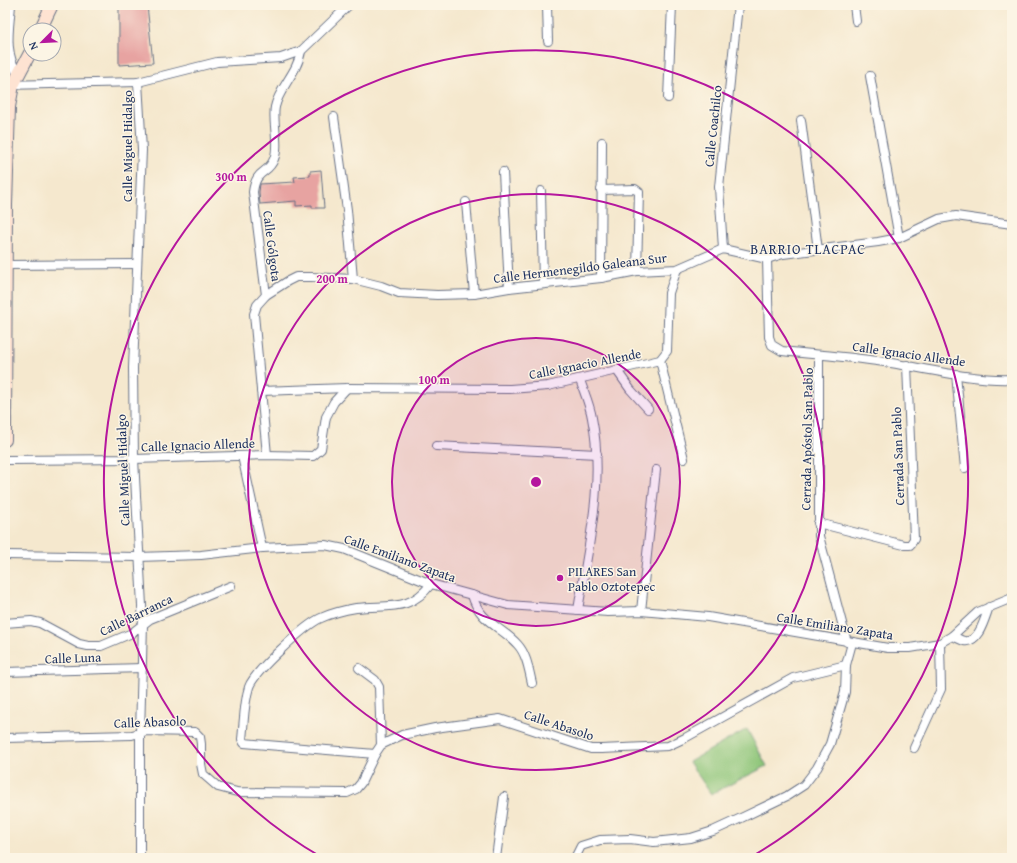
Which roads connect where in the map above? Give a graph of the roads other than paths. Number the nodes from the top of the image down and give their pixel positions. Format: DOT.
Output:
graph roads {
  1 [pos="11,5"];
  2 [pos="52,5"];
  3 [pos="349,5"];
  4 [pos="547,5"];
  5 [pos="672,5"];
  6 [pos="738,5"];
  7 [pos="854,5"];
  8 [pos="856,21"];
  9 [pos="44,22"];
  10 [pos="548,41"];
  11 [pos="301,51"];
  12 [pos="24,62"];
  13 [pos="870,76"];
  14 [pos="12,82"];
  15 [pos="138,82"];
  16 [pos="668,98"];
  17 [pos="7,108"];
  18 [pos="334,117"];
  19 [pos="801,120"];
  20 [pos="602,142"];
  21 [pos="503,172"];
  22 [pos="601,190"];
  23 [pos="541,191"];
  24 [pos="466,202"];
  25 [pos="1012,224"];
  26 [pos="899,238"];
  27 [pos="723,249"];
  28 [pos="818,250"];
  29 [pos="767,259"];
  30 [pos="137,264"];
  31 [pos="6,265"];
  32 [pos="677,269"];
  33 [pos="637,271"];
  34 [pos="601,278"];
  35 [pos="353,279"];
  36 [pos="544,284"];
  37 [pos="509,288"];
  38 [pos="474,294"];
  39 [pos="266,295"];
  40 [pos="820,355"];
  41 [pos="660,360"];
  42 [pos="907,365"];
  43 [pos="618,372"];
  44 [pos="956,374"];
  45 [pos="1012,379"];
  46 [pos="580,380"];
  47 [pos="346,388"];
  48 [pos="261,391"];
  49 [pos="648,409"];
  50 [pos="5,433"];
  51 [pos="5,440"];
  52 [pos="436,446"];
  53 [pos="597,454"];
  54 [pos="267,455"];
  55 [pos="242,456"];
  56 [pos="134,459"];
  57 [pos="684,459"];
  58 [pos="5,460"];
  59 [pos="964,468"];
  60 [pos="656,470"];
  61 [pos="818,522"];
  62 [pos="262,548"];
  63 [pos="5,555"];
  64 [pos="138,557"];
  65 [pos="431,584"];
  66 [pos="231,586"];
  67 [pos="472,595"];
  68 [pos="1012,598"];
  69 [pos="990,607"];
  70 [pos="578,610"];
  71 [pos="641,611"];
  72 [pos="5,623"];
  73 [pos="143,624"];
  74 [pos="952,636"];
  75 [pos="850,643"];
  76 [pos="940,643"];
  77 [pos="846,665"];
  78 [pos="142,668"];
  79 [pos="358,668"];
  80 [pos="5,672"];
  81 [pos="1012,672"];
  82 [pos="532,684"];
  83 [pos="1012,685"];
  84 [pos="140,733"];
  85 [pos="5,738"];
  86 [pos="381,745"];
  87 [pos="914,748"];
  88 [pos="375,754"];
  89 [pos="504,797"];
  90 [pos="140,858"];
  91 [pos="496,858"];
  92 [pos="575,858"];
  1 -- 14 [label="street"];
  2 -- 9 [label="main road"];
  3 -- 11 [label="street"];
  4 -- 10 [label="street"];
  5 -- 16 [label="street"];
  6 -- 27 [label="street, Calle Coachilco"];
  7 -- 8 [label="street"];
  11 -- 15 [label="street"];
  11 -- 39 [label="street, Calle Gólgota"];
  12 -- 14 [label="main road"];
  13 -- 26 [label="street"];
  14 -- 15 [label="street"];
  14 -- 17 [label="main road"];
  15 -- 30 [label="street, Calle Miguel Hidalgo"];
  17 -- 31 [label="main road"];
  18 -- 35 [label="street"];
  19 -- 28 [label="street"];
  20 -- 22 [label="street"];
  21 -- 37 [label="street"];
  22 -- 33 [label="street"];
  22 -- 34 [label="street"];
  23 -- 36 [label="street"];
  24 -- 38 [label="street"];
  25 -- 26 [label="street"];
  26 -- 28 [label="street"];
  27 -- 29 [label="street"];
  27 -- 32 [label="street, Calle Hermenegildo Galeana Sur"];
  28 -- 29 [label="street"];
  29 -- 40 [label="street, Calle Ignacio Allende"];
  30 -- 31 [label="street"];
  30 -- 56 [label="street, Calle Miguel Hidalgo"];
  31 -- 50 [label="main road"];
  32 -- 33 [label="street, Calle Hermenegildo Galeana Sur"];
  32 -- 41 [label="street, Calle Ignacio Allende"];
  33 -- 34 [label="street, Calle Hermenegildo Galeana Sur"];
  34 -- 36 [label="street, Calle Hermenegildo Galeana Sur"];
  35 -- 38 [label="street, Calle Hermenegildo Galeana Sur"];
  35 -- 39 [label="street, Calle Hermenegildo Galeana Sur"];
  36 -- 37 [label="street, Calle Hermenegildo Galeana Sur"];
  37 -- 38 [label="street, Calle Hermenegildo Galeana Sur"];
  39 -- 48 [label="street, Calle Gólgota"];
  40 -- 42 [label="street, Calle Ignacio Allende"];
  40 -- 61 [label="street, Cerrada Apóstol San Pablo"];
  41 -- 43 [label="street, Calle Ignacio Allende"];
  41 -- 57 [label="street"];
  42 -- 44 [label="street, Calle Ignacio Allende"];
  42 -- 61 [label="street, Cerrada San Pablo"];
  43 -- 46 [label="street, Calle Ignacio Allende"];
  43 -- 49 [label="street"];
  44 -- 45 [label="street, Calle Ignacio Allende"];
  44 -- 59 [label="street"];
  46 -- 47 [label="street, Calle Ignacio Allende"];
  46 -- 53 [label="street"];
  47 -- 48 [label="street, Calle Ignacio Allende"];
  47 -- 54 [label="street, Calle Ignacio Allende"];
  48 -- 54 [label="street, Calle Gólgota"];
  50 -- 51 [label="main road"];
  52 -- 53 [label="street"];
  53 -- 70 [label="street"];
  54 -- 55 [label="street, Calle Ignacio Allende"];
  55 -- 56 [label="street, Calle Ignacio Allende"];
  55 -- 62 [label="street"];
  56 -- 58 [label="street, Calle Ignacio Allende"];
  56 -- 64 [label="street, Calle Miguel Hidalgo"];
  60 -- 71 [label="street"];
  61 -- 75 [label="street, Cerrada Apóstol San Pablo"];
  62 -- 64 [label="street, Calle Emiliano Zapata"];
  62 -- 65 [label="street, Calle Emiliano Zapata"];
  63 -- 64 [label="street, Calle Emiliano Zapata"];
  64 -- 73 [label="street, Calle Miguel Hidalgo"];
  65 -- 67 [label="street, Calle Emiliano Zapata"];
  65 -- 88 [label="street"];
  66 -- 73 [label="street, Calle Barranca"];
  67 -- 70 [label="street, Calle Emiliano Zapata"];
  67 -- 82 [label="street"];
  68 -- 69 [label="street, Calle Emiliano Zapata"];
  69 -- 74 [label="street, Calle Emiliano Zapata"];
  69 -- 74 [label="street"];
  70 -- 71 [label="street, Calle Emiliano Zapata"];
  71 -- 75 [label="street, Calle Emiliano Zapata"];
  72 -- 73 [label="street, Calle Barranca"];
  73 -- 78 [label="street, Calle Miguel Hidalgo"];
  74 -- 76 [label="street, Calle Emiliano Zapata"];
  75 -- 76 [label="street, Calle Emiliano Zapata"];
  75 -- 77 [label="street"];
  76 -- 87 [label="street"];
  77 -- 86 [label="street, Calle Abasolo"];
  77 -- 92 [label="street"];
  78 -- 80 [label="street, Calle Luna"];
  78 -- 84 [label="street, Calle Miguel Hidalgo"];
  79 -- 86 [label="street"];
  81 -- 83 [label="street"];
  84 -- 85 [label="street, Calle Abasolo"];
  84 -- 88 [label="street, Calle Abasolo"];
  84 -- 90 [label="street, Calle Miguel Hidalgo"];
  86 -- 88 [label="street, Calle Abasolo"];
  89 -- 91 [label="street"];
}
